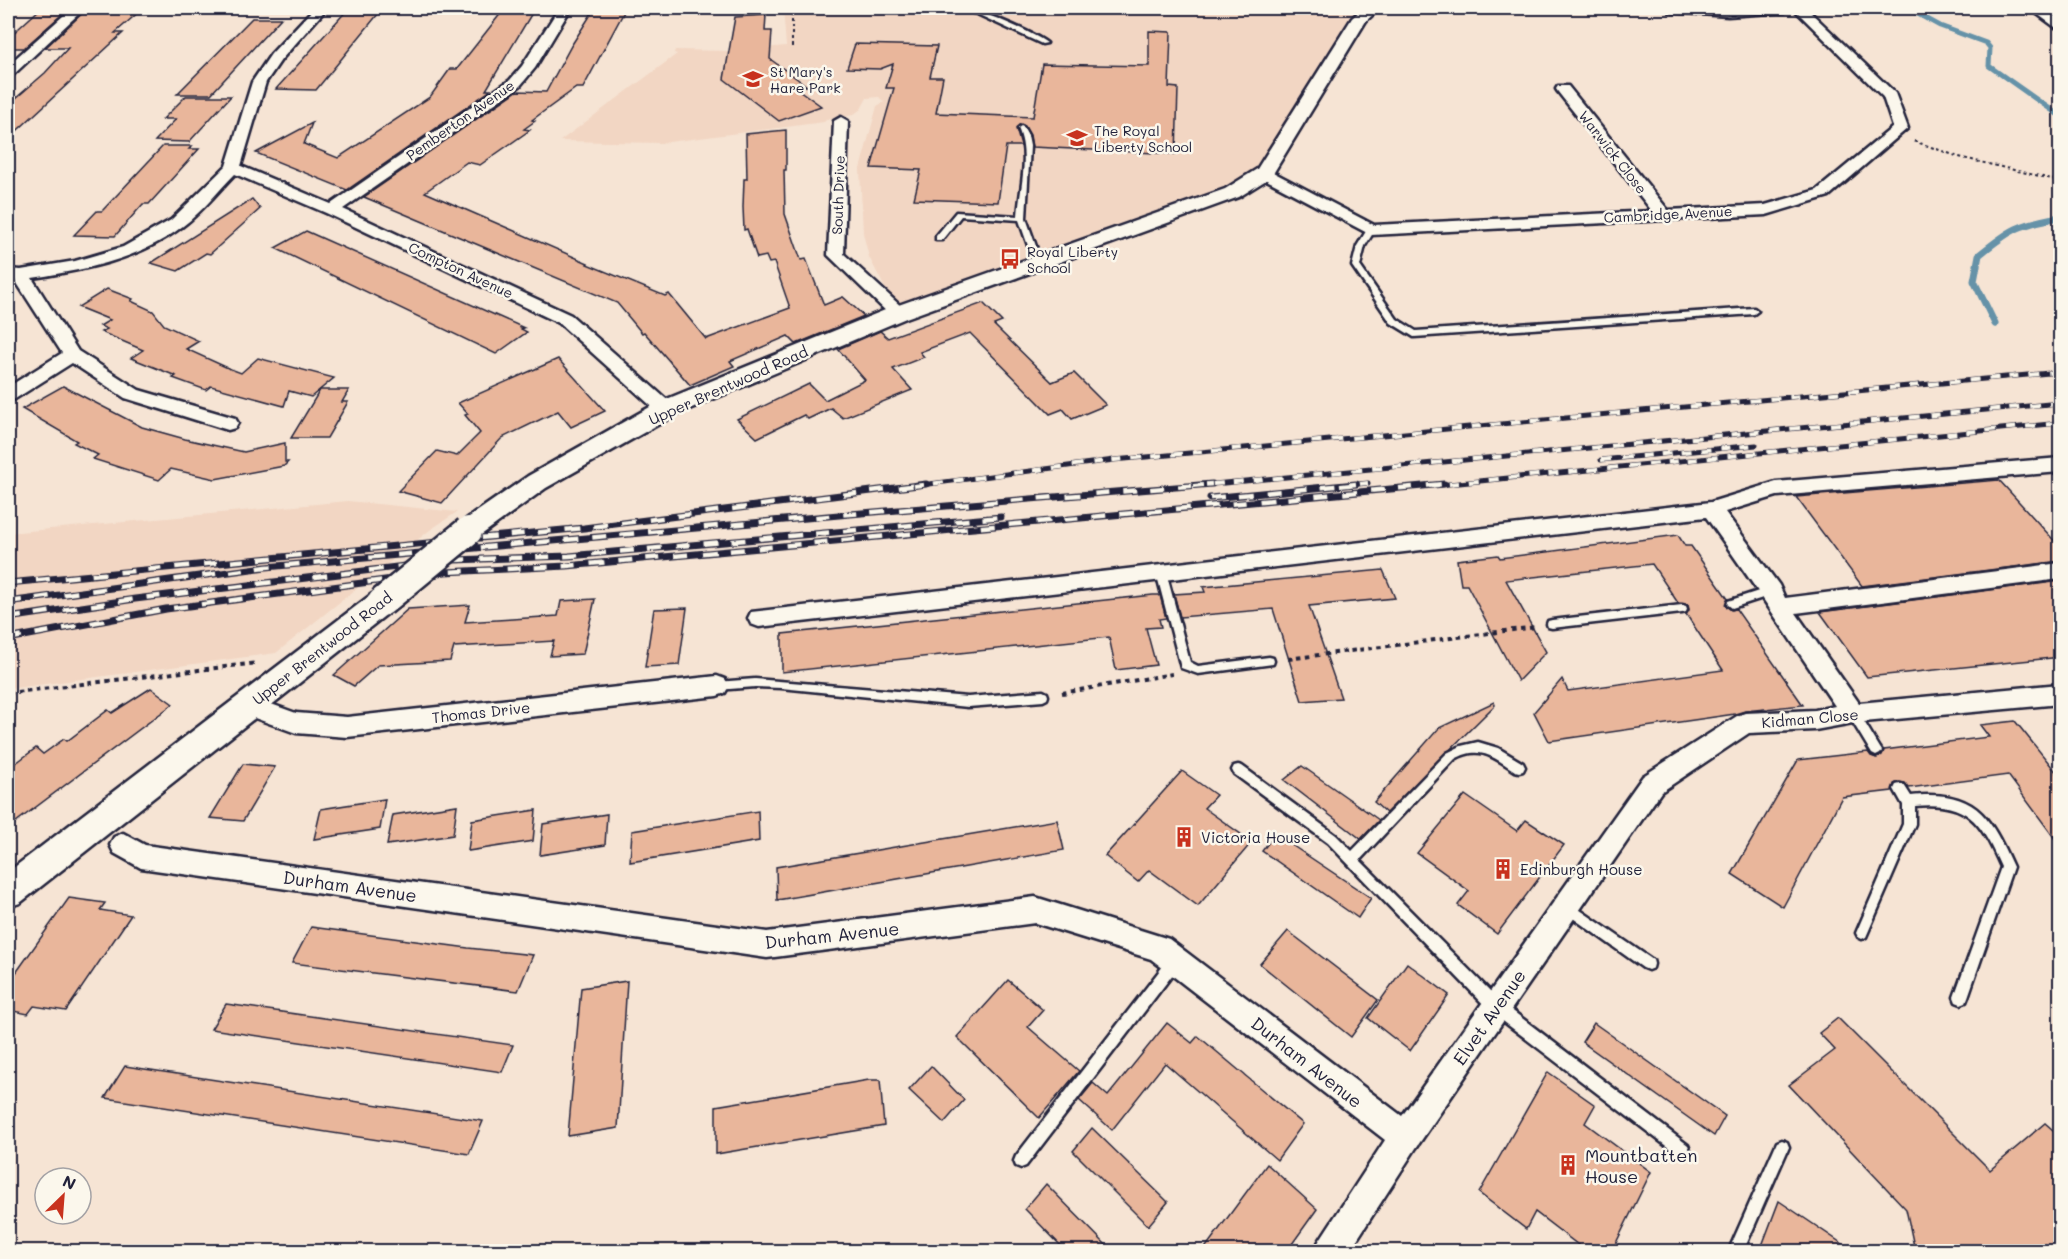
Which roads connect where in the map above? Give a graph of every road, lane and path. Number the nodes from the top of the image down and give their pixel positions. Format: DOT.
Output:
graph roads {
  1 [pos="79,8"];
  2 [pos="321,8"];
  3 [pos="565,8"];
  4 [pos="792,8"];
  5 [pos="959,8"];
  6 [pos="1372,8"];
  7 [pos="1670,8"];
  8 [pos="1785,8"];
  9 [pos="1799,8"];
  10 [pos="2035,8"];
  11 [pos="2061,24"];
  12 [pos="1044,43"];
  13 [pos="792,47"];
  14 [pos="8,72"];
  15 [pos="1563,89"];
  16 [pos="841,121"];
  17 [pos="1021,128"];
  18 [pos="1894,134"];
  19 [pos="233,168"];
  20 [pos="1264,173"];
  21 [pos="2061,181"];
  22 [pos="332,210"];
  23 [pos="1663,214"];
  24 [pos="1022,218"];
  25 [pos="1371,230"];
  26 [pos="939,238"];
  27 [pos="1038,263"];
  28 [pos="14,275"];
  29 [pos="1754,311"];
  30 [pos="898,313"];
  31 [pos="72,356"];
  32 [pos="8,395"];
  33 [pos="666,409"];
  34 [pos="228,423"];
  35 [pos="2061,465"];
  36 [pos="1711,509"];
  37 [pos="2061,571"];
  38 [pos="1161,572"];
  39 [pos="1775,599"];
  40 [pos="1731,603"];
  41 [pos="1682,609"];
  42 [pos="759,618"];
  43 [pos="1552,624"];
  44 [pos="1269,661"];
  45 [pos="260,663"];
  46 [pos="1198,670"];
  47 [pos="717,686"];
  48 [pos="8,693"];
  49 [pos="2061,694"];
  50 [pos="1043,696"];
  51 [pos="249,706"];
  52 [pos="1853,713"];
  53 [pos="1876,751"];
  54 [pos="1519,767"];
  55 [pos="1238,770"];
  56 [pos="1652,784"];
  57 [pos="1900,789"];
  58 [pos="1908,801"];
  59 [pos="96,823"];
  60 [pos="123,845"];
  61 [pos="1352,860"];
  62 [pos="8,892"];
  63 [pos="1566,907"];
  64 [pos="1862,933"];
  65 [pos="1175,960"];
  66 [pos="1648,964"];
  67 [pos="1961,997"];
  68 [pos="1496,1007"];
  69 [pos="1405,1137"];
  70 [pos="1782,1147"];
  71 [pos="1683,1150"];
  72 [pos="1021,1161"];
  73 [pos="1330,1251"];
  74 [pos="1735,1251"];
  1 -- 14 [label="street"];
  2 -- 19 [label="street"];
  3 -- 22 [label="street, Pemberton Avenue"];
  4 -- 13 [label="path"];
  5 -- 12 [label="lane"];
  6 -- 20 [label="street, Upper Brentwood Road"];
  7 -- 8 [label="street"];
  9 -- 18 [label="street"];
  10 -- 11 [label="street"];
  15 -- 23 [label="street, Warwick Close"];
  16 -- 30 [label="street, South Drive"];
  17 -- 24 [label="lane"];
  18 -- 21 [label="path"];
  18 -- 23 [label="street, Cambridge Avenue"];
  19 -- 22 [label="street, Compton Avenue"];
  19 -- 28 [label="street"];
  20 -- 25 [label="street"];
  20 -- 27 [label="street, Upper Brentwood Road"];
  22 -- 33 [label="street, Compton Avenue"];
  23 -- 25 [label="street, Cambridge Avenue"];
  24 -- 26 [label="lane"];
  24 -- 27 [label="lane"];
  25 -- 29 [label="lane"];
  27 -- 30 [label="street, Upper Brentwood Road"];
  28 -- 31 [label="street"];
  30 -- 33 [label="street, Upper Brentwood Road"];
  31 -- 32 [label="street"];
  31 -- 34 [label="street"];
  33 -- 51 [label="street, Upper Brentwood Road, bridge"];
  35 -- 36 [label="street"];
  36 -- 38 [label="street"];
  36 -- 39 [label="street"];
  37 -- 39 [label="street"];
  38 -- 42 [label="street"];
  38 -- 46 [label="lane"];
  39 -- 40 [label="lane"];
  39 -- 52 [label="street"];
  41 -- 43 [label="lane"];
  43 -- 44 [label="path"];
  44 -- 46 [label="lane"];
  45 -- 48 [label="path"];
  46 -- 50 [label="path"];
  47 -- 50 [label="lane"];
  47 -- 51 [label="street, Thomas Drive"];
  49 -- 52 [label="street, Kidman Close"];
  51 -- 59 [label="street, Upper Brentwood Road"];
  52 -- 53 [label="lane"];
  52 -- 56 [label="street, Kidman Close"];
  54 -- 61 [label="lane"];
  55 -- 61 [label="lane"];
  56 -- 63 [label="street, Elvet Avenue"];
  57 -- 58 [label="lane"];
  58 -- 64 [label="lane"];
  58 -- 67 [label="lane"];
  59 -- 60 [label="lane, Durham Avenue"];
  59 -- 62 [label="street, Upper Brentwood Road"];
  60 -- 65 [label="street, Durham Avenue"];
  61 -- 68 [label="lane"];
  63 -- 66 [label="lane"];
  63 -- 68 [label="street, Elvet Avenue"];
  65 -- 69 [label="street, Durham Avenue"];
  65 -- 72 [label="lane"];
  68 -- 69 [label="street, Elvet Avenue"];
  68 -- 71 [label="lane"];
  69 -- 73 [label="street, Elvet Avenue"];
  70 -- 74 [label="lane"];
}
